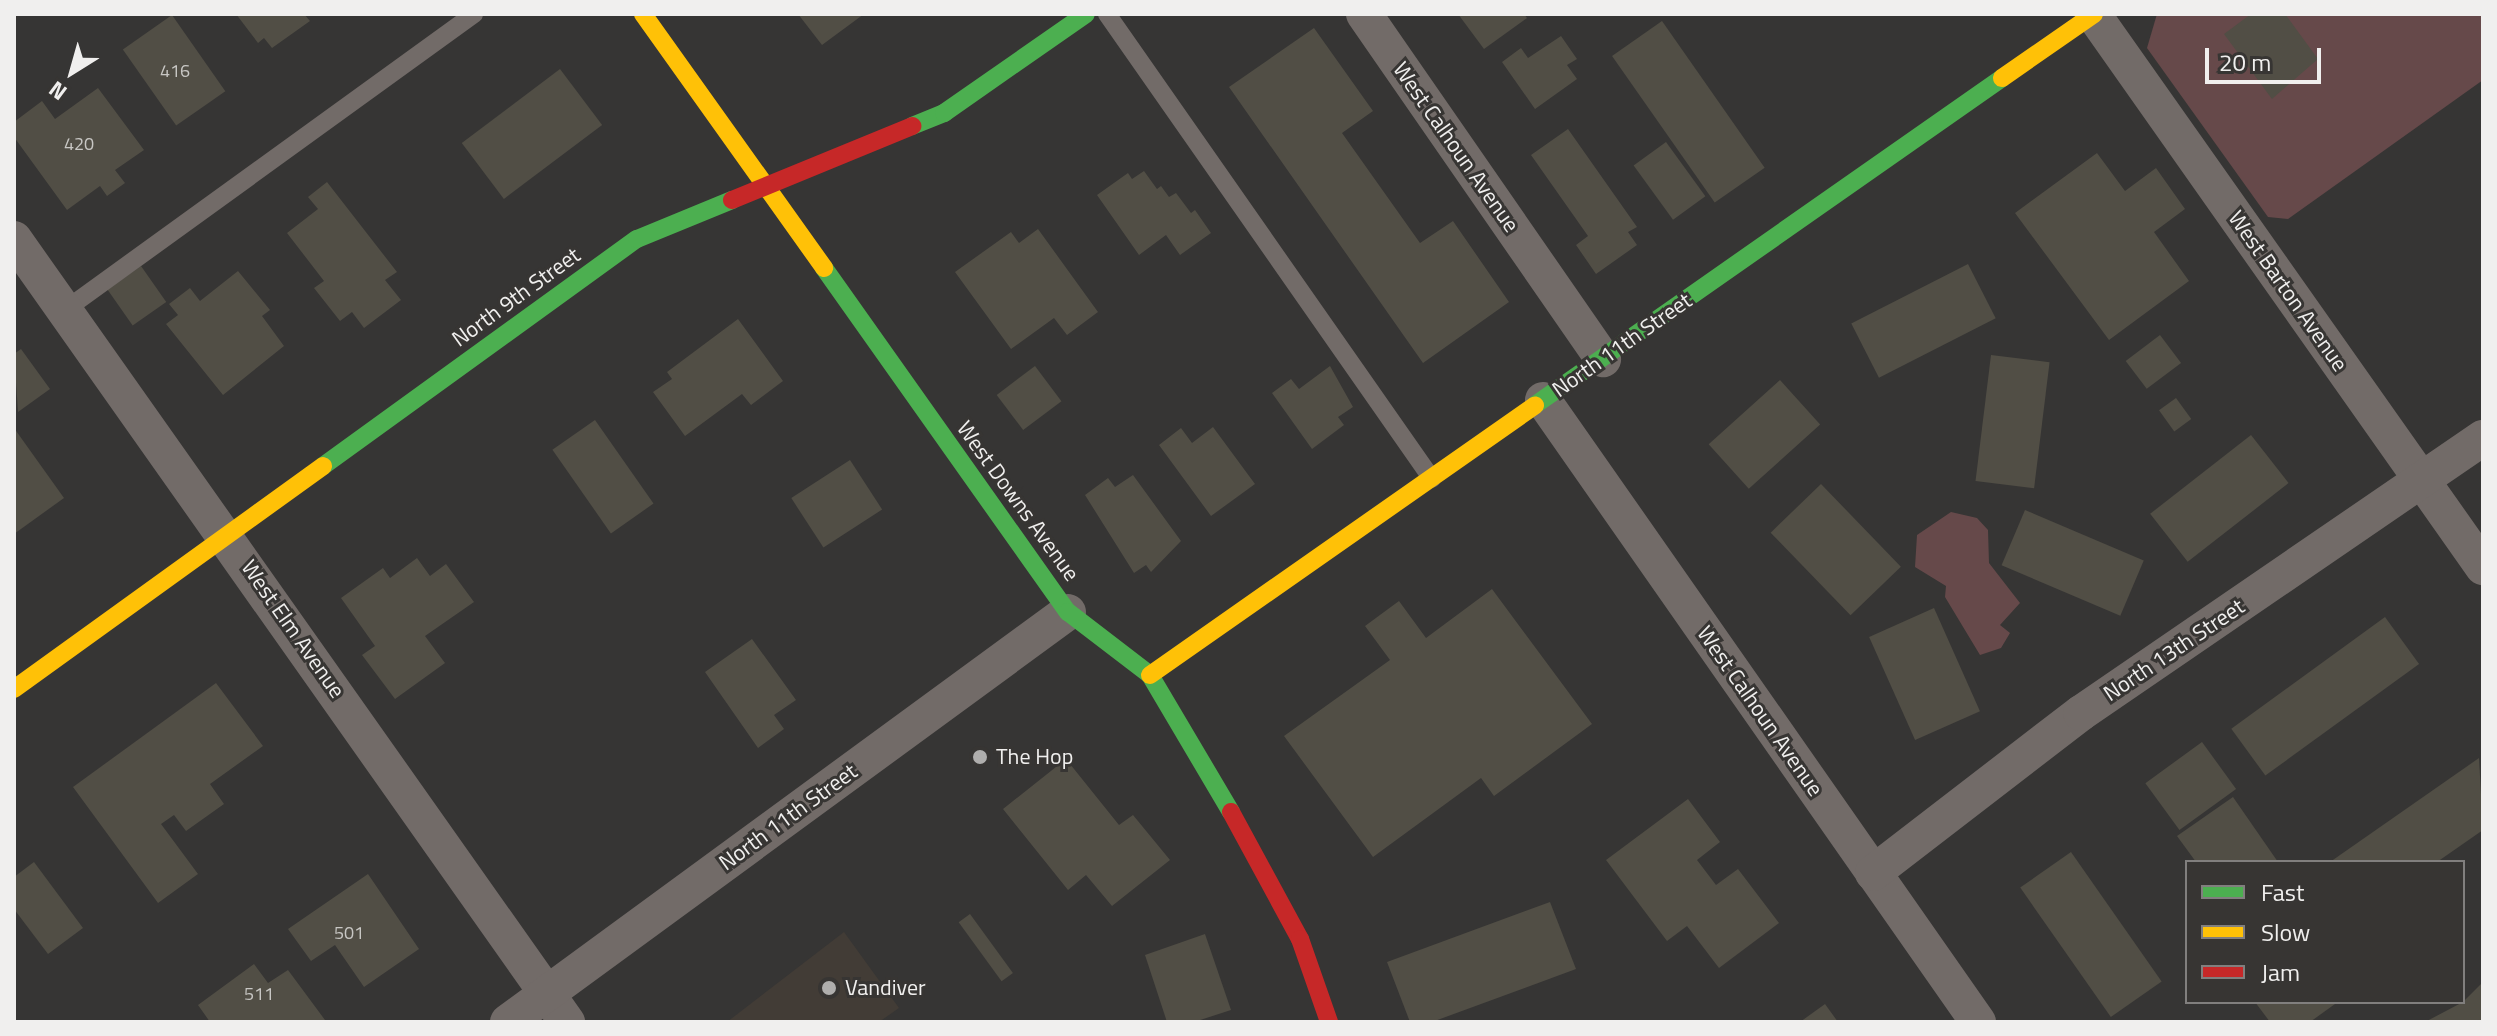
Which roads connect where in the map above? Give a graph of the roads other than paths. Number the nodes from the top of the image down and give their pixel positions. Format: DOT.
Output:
graph roads {
  1 [pos="474,14"];
  2 [pos="643,14"];
  3 [pos="1086,14"];
  4 [pos="1107,14"];
  5 [pos="1364,14"];
  6 [pos="2094,14"];
  7 [pos="765,191"];
  8 [pos="14,239"];
  9 [pos="65,310"];
  10 [pos="1603,359"];
  11 [pos="1543,400"];
  12 [pos="2483,438"];
  13 [pos="1432,479"];
  14 [pos="2423,482"];
  15 [pos="229,537"];
  16 [pos="2483,567"];
  17 [pos="1068,612"];
  18 [pos="1150,675"];
  19 [pos="14,689"];
  20 [pos="1873,873"];
  21 [pos="558,1008"];
  22 [pos="508,1022"];
  23 [pos="1329,1022"];
  24 [pos="1978,1022"];
  1 -- 9 [label="lane"];
  2 -- 7 [label="street, West Downs Avenue"];
  3 -- 7 [label="street, North 9th Street"];
  4 -- 13 [label="lane"];
  5 -- 10 [label="street, West Calhoun Avenue"];
  6 -- 10 [label="street, North 11th Street"];
  6 -- 14 [label="street, West Barton Avenue"];
  7 -- 15 [label="street, North 9th Street"];
  7 -- 17 [label="street, West Downs Avenue"];
  8 -- 9 [label="street, West Elm Avenue"];
  9 -- 15 [label="street, West Elm Avenue"];
  10 -- 11 [label="street, North 11th Street"];
  11 -- 13 [label="street, North 11th Street"];
  11 -- 20 [label="street, West Calhoun Avenue"];
  12 -- 14 [label="street, North 13th Street"];
  13 -- 18 [label="street, North 11th Street"];
  14 -- 16 [label="street, West Barton Avenue"];
  14 -- 20 [label="street, North 13th Street"];
  15 -- 19 [label="street, North 9th Street"];
  15 -- 21 [label="street, West Elm Avenue"];
  17 -- 18 [label="street, West Downs Avenue"];
  17 -- 21 [label="street, North 11th Street"];
  18 -- 23 [label="street, West Downs Avenue"];
  20 -- 24 [label="street, West Calhoun Avenue"];
  21 -- 22 [label="street, North 11th Street"];
}
